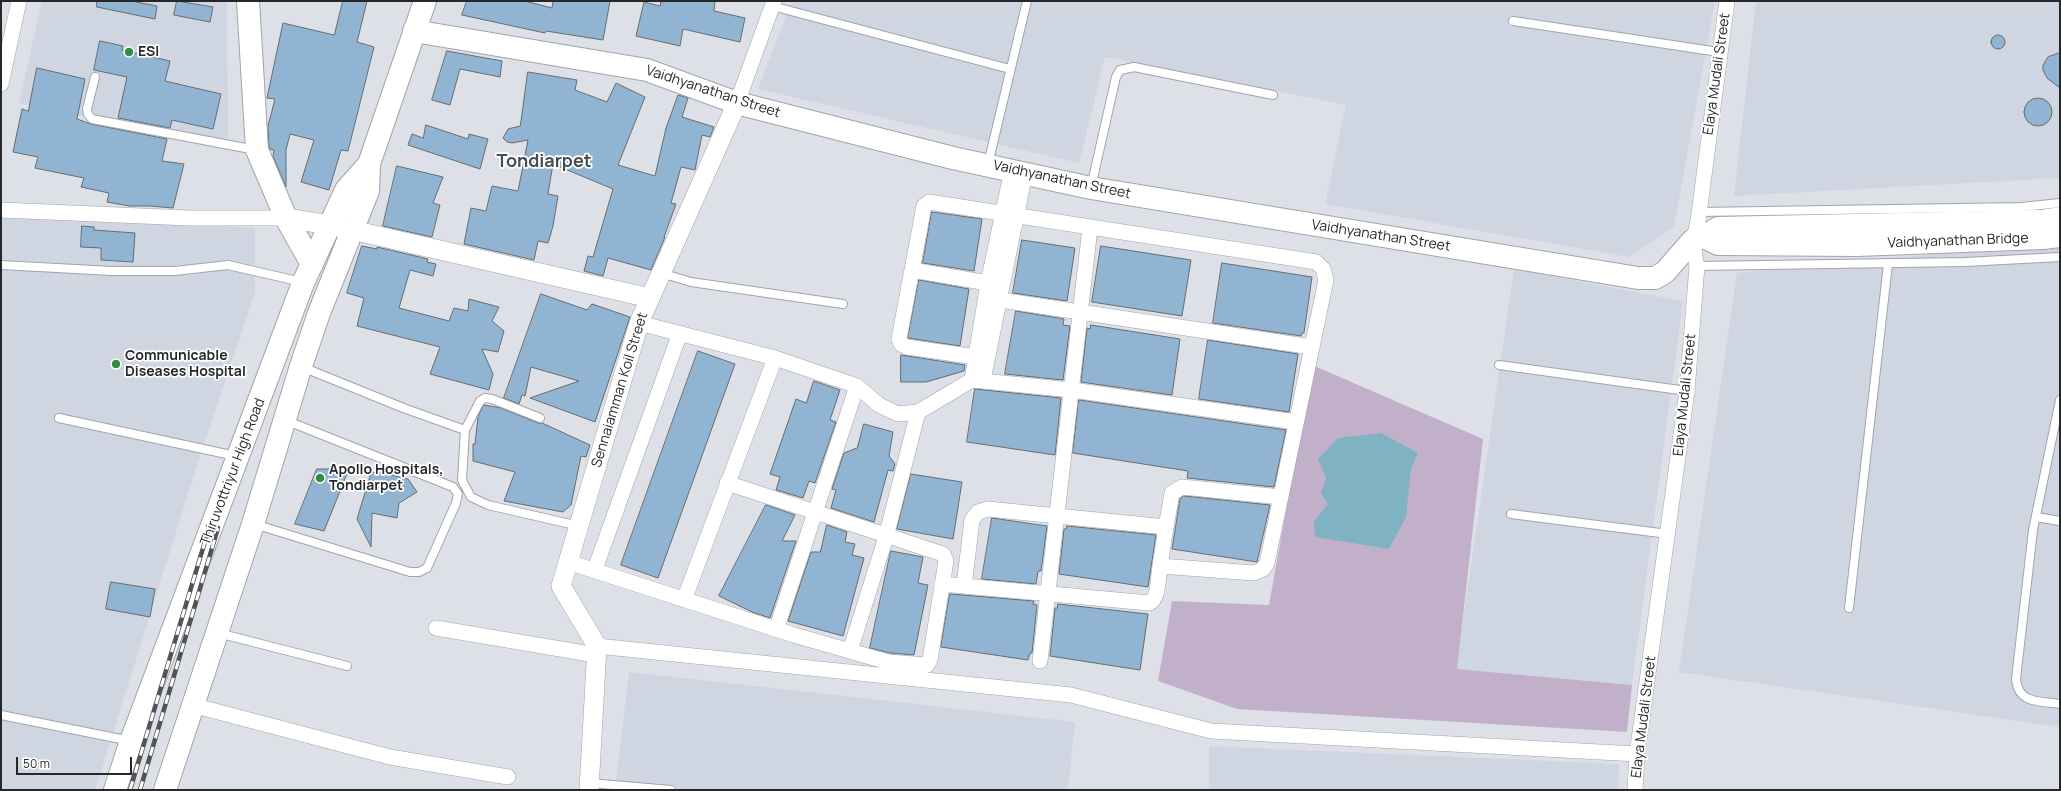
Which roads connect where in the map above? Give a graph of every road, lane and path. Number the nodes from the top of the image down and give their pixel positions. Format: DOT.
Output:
graph roads {
  1 [pos="19,1"];
  2 [pos="425,1"];
  3 [pos="1027,1"];
  4 [pos="1727,1"];
  5 [pos="773,3"];
  6 [pos="253,7"];
  7 [pos="1513,20"];
  8 [pos="414,31"];
  9 [pos="1719,52"];
  10 [pos="1010,69"];
  11 [pos="95,77"];
  12 [pos="1,84"];
  13 [pos="1273,95"];
  14 [pos="737,103"];
  15 [pos="256,150"];
  16 [pos="369,164"];
  17 [pos="988,164"];
  18 [pos="1018,172"];
  19 [pos="1091,188"];
  20 [pos="2060,203"];
  21 [pos="1,210"];
  22 [pos="1699,212"];
  23 [pos="1009,215"];
  24 [pos="286,218"];
  25 [pos="2060,218"];
  26 [pos="330,225"];
  27 [pos="1090,228"];
  28 [pos="352,230"];
  29 [pos="1857,235"];
  30 [pos="2060,236"];
  31 [pos="1698,239"];
  32 [pos="2060,258"];
  33 [pos="1888,264"];
  34 [pos="1,265"];
  35 [pos="1697,266"];
  36 [pos="912,270"];
  37 [pos="307,273"];
  38 [pos="661,273"];
  39 [pos="991,294"];
  40 [pos="650,298"];
  41 [pos="843,304"];
  42 [pos="1081,312"];
  43 [pos="639,323"];
  44 [pos="680,334"];
  45 [pos="1312,347"];
  46 [pos="976,357"];
  47 [pos="775,358"];
  48 [pos="1499,365"];
  49 [pos="301,366"];
  50 [pos="977,380"];
  51 [pos="857,386"];
  52 [pos="1072,390"];
  53 [pos="1687,391"];
  54 [pos="2060,400"];
  55 [pos="918,412"];
  56 [pos="59,418"];
  57 [pos="540,418"];
  58 [pos="285,420"];
  59 [pos="1296,422"];
  60 [pos="465,430"];
  61 [pos="239,456"];
  62 [pos="727,483"];
  63 [pos="1281,497"];
  64 [pos="814,512"];
  65 [pos="1511,514"];
  66 [pos="1058,515"];
  67 [pos="2036,517"];
  68 [pos="2060,521"];
  69 [pos="254,524"];
  70 [pos="579,526"];
  71 [pos="1166,527"];
  72 [pos="1668,534"];
  73 [pos="886,537"];
  74 [pos="568,562"];
  75 [pos="1160,566"];
  76 [pos="595,569"];
  77 [pos="942,584"];
  78 [pos="964,586"];
  79 [pos="1048,594"];
  80 [pos="684,600"];
  81 [pos="1849,608"];
  82 [pos="436,628"];
  83 [pos="776,630"];
  84 [pos="217,633"];
  85 [pos="597,650"];
  86 [pos="850,651"];
  87 [pos="1040,661"];
  88 [pos="347,666"];
  89 [pos="192,704"];
  90 [pos="2060,704"];
  91 [pos="1,715"];
  92 [pos="132,741"];
  93 [pos="1637,754"];
  94 [pos="508,777"];
  95 [pos="590,786"];
  96 [pos="115,790"];
  97 [pos="165,790"];
  98 [pos="671,790"];
  99 [pos="1636,790"];
  1 -- 12 [label="street"];
  2 -- 8 [label="main road, Thiruvottriyur High Road"];
  3 -- 10 [label="lane"];
  4 -- 9 [label="street, Elaya Mudali Street"];
  5 -- 10 [label="lane"];
  5 -- 14 [label="street, Sennaiamman Koil Street"];
  6 -- 15 [label="main road"];
  7 -- 9 [label="lane"];
  8 -- 14 [label="main road, Vaidhyanathan Street"];
  8 -- 16 [label="main road, Thiruvottriyur High Road"];
  9 -- 22 [label="street, Elaya Mudali Street"];
  10 -- 17 [label="lane"];
  11 -- 15 [label="lane"];
  13 -- 19 [label="lane"];
  14 -- 17 [label="main road, Vaidhyanathan Street"];
  14 -- 38 [label="street, Sennaiamman Koil Street"];
  15 -- 24 [label="main road"];
  16 -- 26 [label="main road, Thiruvottriyur High Road"];
  16 -- 28 [label="main road, Thiruvottriyur High Road"];
  17 -- 18 [label="main road, Vaidhyanathan Street"];
  18 -- 19 [label="main road, Vaidhyanathan Street"];
  18 -- 23 [label="street"];
  19 -- 31 [label="main road, Vaidhyanathan Street"];
  20 -- 22 [label="lane"];
  21 -- 24 [label="street"];
  22 -- 31 [label="street, Elaya Mudali Street"];
  23 -- 27 [label="street"];
  23 -- 36 [label="street"];
  23 -- 39 [label="street"];
  24 -- 26 [label="street"];
  24 -- 37 [label="main road"];
  25 -- 29 [label="main road, Vaidhyanathan Bridge"];
  26 -- 28 [label="street"];
  26 -- 37 [label="main road, Thiruvottriyur High Road"];
  27 -- 42 [label="street"];
  27 -- 45 [label="street"];
  28 -- 40 [label="street"];
  28 -- 49 [label="main road, Thiruvottriyur High Road"];
  29 -- 30 [label="main road, Vaidhyanathan Bridge"];
  29 -- 31 [label="main road, Vaidhyanathan Street"];
  31 -- 35 [label="street, Elaya Mudali Street"];
  32 -- 33 [label="lane"];
  33 -- 35 [label="lane"];
  33 -- 81 [label="lane"];
  34 -- 37 [label="lane"];
  35 -- 53 [label="street, Elaya Mudali Street"];
  36 -- 39 [label="street"];
  36 -- 46 [label="street"];
  37 -- 61 [label="main road, Thiruvottriyur High Road"];
  38 -- 40 [label="street, Sennaiamman Koil Street"];
  38 -- 41 [label="lane"];
  39 -- 42 [label="street"];
  39 -- 46 [label="street"];
  39 -- 50 [label="street"];
  40 -- 43 [label="street, Sennaiamman Koil Street"];
  42 -- 45 [label="street"];
  42 -- 52 [label="street"];
  43 -- 44 [label="street"];
  43 -- 70 [label="street, Sennaiamman Koil Street"];
  44 -- 47 [label="street"];
  44 -- 76 [label="street"];
  45 -- 59 [label="street"];
  46 -- 50 [label="street"];
  47 -- 51 [label="street"];
  47 -- 62 [label="street"];
  48 -- 53 [label="lane"];
  49 -- 58 [label="main road, Thiruvottriyur High Road"];
  49 -- 60 [label="lane"];
  50 -- 52 [label="street"];
  50 -- 55 [label="street"];
  51 -- 55 [label="street"];
  51 -- 64 [label="street"];
  52 -- 59 [label="street"];
  52 -- 66 [label="street"];
  53 -- 72 [label="street, Elaya Mudali Street"];
  54 -- 67 [label="lane"];
  55 -- 73 [label="street"];
  56 -- 61 [label="lane"];
  57 -- 60 [label="lane"];
  58 -- 69 [label="main road, Thiruvottriyur High Road"];
  58 -- 69 [label="lane"];
  59 -- 63 [label="street"];
  60 -- 70 [label="lane"];
  61 -- 92 [label="main road, Thiruvottriyur High Road"];
  62 -- 64 [label="street"];
  62 -- 80 [label="street"];
  63 -- 71 [label="street"];
  63 -- 75 [label="street"];
  64 -- 73 [label="street"];
  64 -- 83 [label="street"];
  65 -- 72 [label="lane"];
  66 -- 71 [label="street"];
  66 -- 78 [label="street"];
  66 -- 79 [label="street"];
  67 -- 68 [label="lane"];
  67 -- 90 [label="lane"];
  69 -- 84 [label="main road, Thiruvottriyur High Road"];
  70 -- 74 [label="street, Sennaiamman Koil Street"];
  71 -- 75 [label="street"];
  72 -- 93 [label="street, Elaya Mudali Street"];
  73 -- 77 [label="street"];
  73 -- 86 [label="street"];
  74 -- 76 [label="street"];
  74 -- 85 [label="street, Sennaiamman Koil Street"];
  75 -- 79 [label="street"];
  76 -- 80 [label="street"];
  77 -- 78 [label="street"];
  77 -- 86 [label="street"];
  78 -- 79 [label="street"];
  79 -- 87 [label="street"];
  80 -- 83 [label="street"];
  82 -- 85 [label="street"];
  83 -- 86 [label="street"];
  84 -- 88 [label="lane"];
  84 -- 89 [label="main road, Thiruvottriyur High Road"];
  85 -- 93 [label="street"];
  85 -- 95 [label="street"];
  89 -- 94 [label="street"];
  89 -- 97 [label="main road, Thiruvottriyur High Road"];
  91 -- 92 [label="lane"];
  92 -- 96 [label="main road, Thiruvottriyur High Road"];
  93 -- 99 [label="street, Elaya Mudali Street"];
  95 -- 98 [label="lane"];
}
